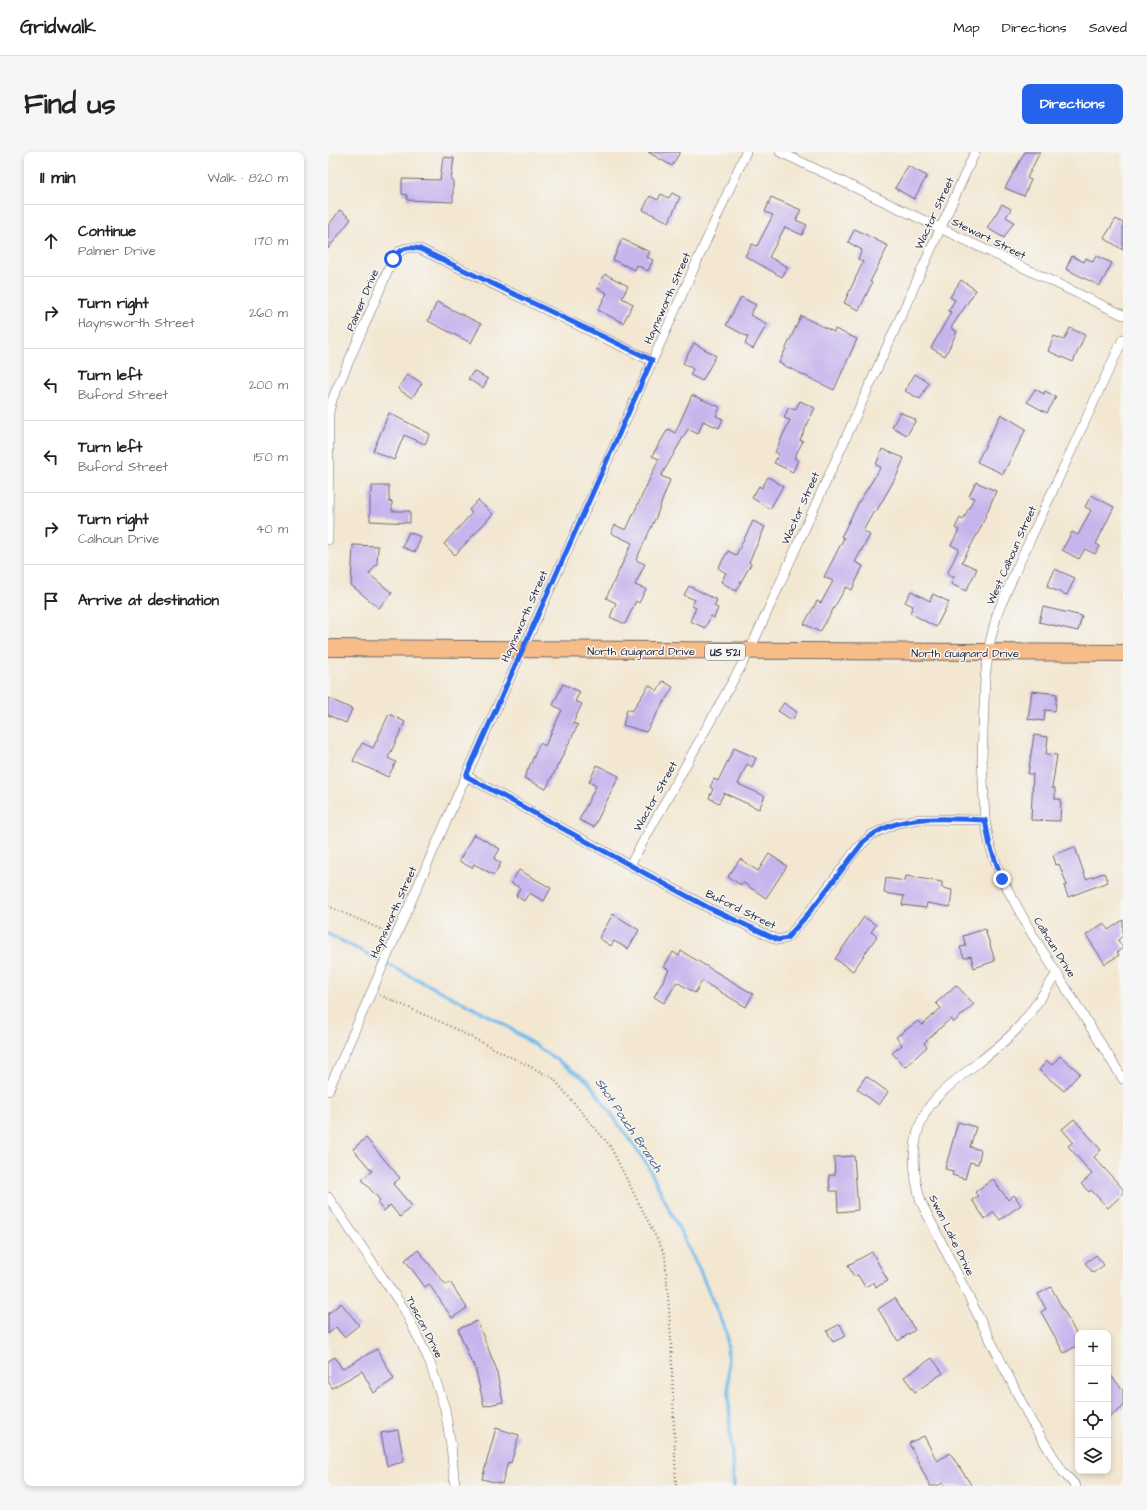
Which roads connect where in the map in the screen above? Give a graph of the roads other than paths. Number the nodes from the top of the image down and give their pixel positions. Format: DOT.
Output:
graph roads {
  1 [pos="746,152"];
  2 [pos="780,152"];
  3 [pos="975,152"];
  4 [pos="940,228"];
  5 [pos="1123,315"];
  6 [pos="1123,339"];
  7 [pos="652,360"];
  8 [pos="330,399"];
  9 [pos="328,540"];
  10 [pos="328,648"];
  11 [pos="522,650"];
  12 [pos="749,652"];
  13 [pos="989,653"];
  14 [pos="1123,653"];
  15 [pos="466,776"];
  16 [pos="985,820"];
  17 [pos="630,865"];
  18 [pos="1057,973"];
  19 [pos="1123,1079"];
  20 [pos="328,1091"];
  21 [pos="328,1197"];
  22 [pos="455,1486"];
  23 [pos="1076,1486"];
  1 -- 7 [label="street, Haynsworth Street"];
  2 -- 4 [label="street, Stewart Street"];
  3 -- 4 [label="street, Wactor Street"];
  4 -- 5 [label="street, Stewart Street"];
  4 -- 12 [label="street, Wactor Street"];
  6 -- 13 [label="street, West Calhoun Street"];
  7 -- 8 [label="street, Palmer Drive"];
  7 -- 11 [label="street, Haynsworth Street"];
  8 -- 9 [label="street, Palmer Drive"];
  10 -- 11 [label="highway, North Guignard Drive / US 521"];
  11 -- 12 [label="highway, North Guignard Drive / US 521"];
  11 -- 15 [label="street, Haynsworth Street"];
  12 -- 13 [label="highway, North Guignard Drive / US 521"];
  12 -- 17 [label="street, Wactor Street"];
  13 -- 14 [label="highway, North Guignard Drive / US 521"];
  13 -- 16 [label="street, West Calhoun Street"];
  15 -- 17 [label="street, Buford Street"];
  15 -- 20 [label="street, Haynsworth Street"];
  16 -- 17 [label="street, Buford Street"];
  16 -- 18 [label="street, Calhoun Drive"];
  18 -- 19 [label="street, Calhoun Drive"];
  18 -- 23 [label="street, Swan Lake Drive"];
  21 -- 22 [label="street, Tuscon Drive"];
}
